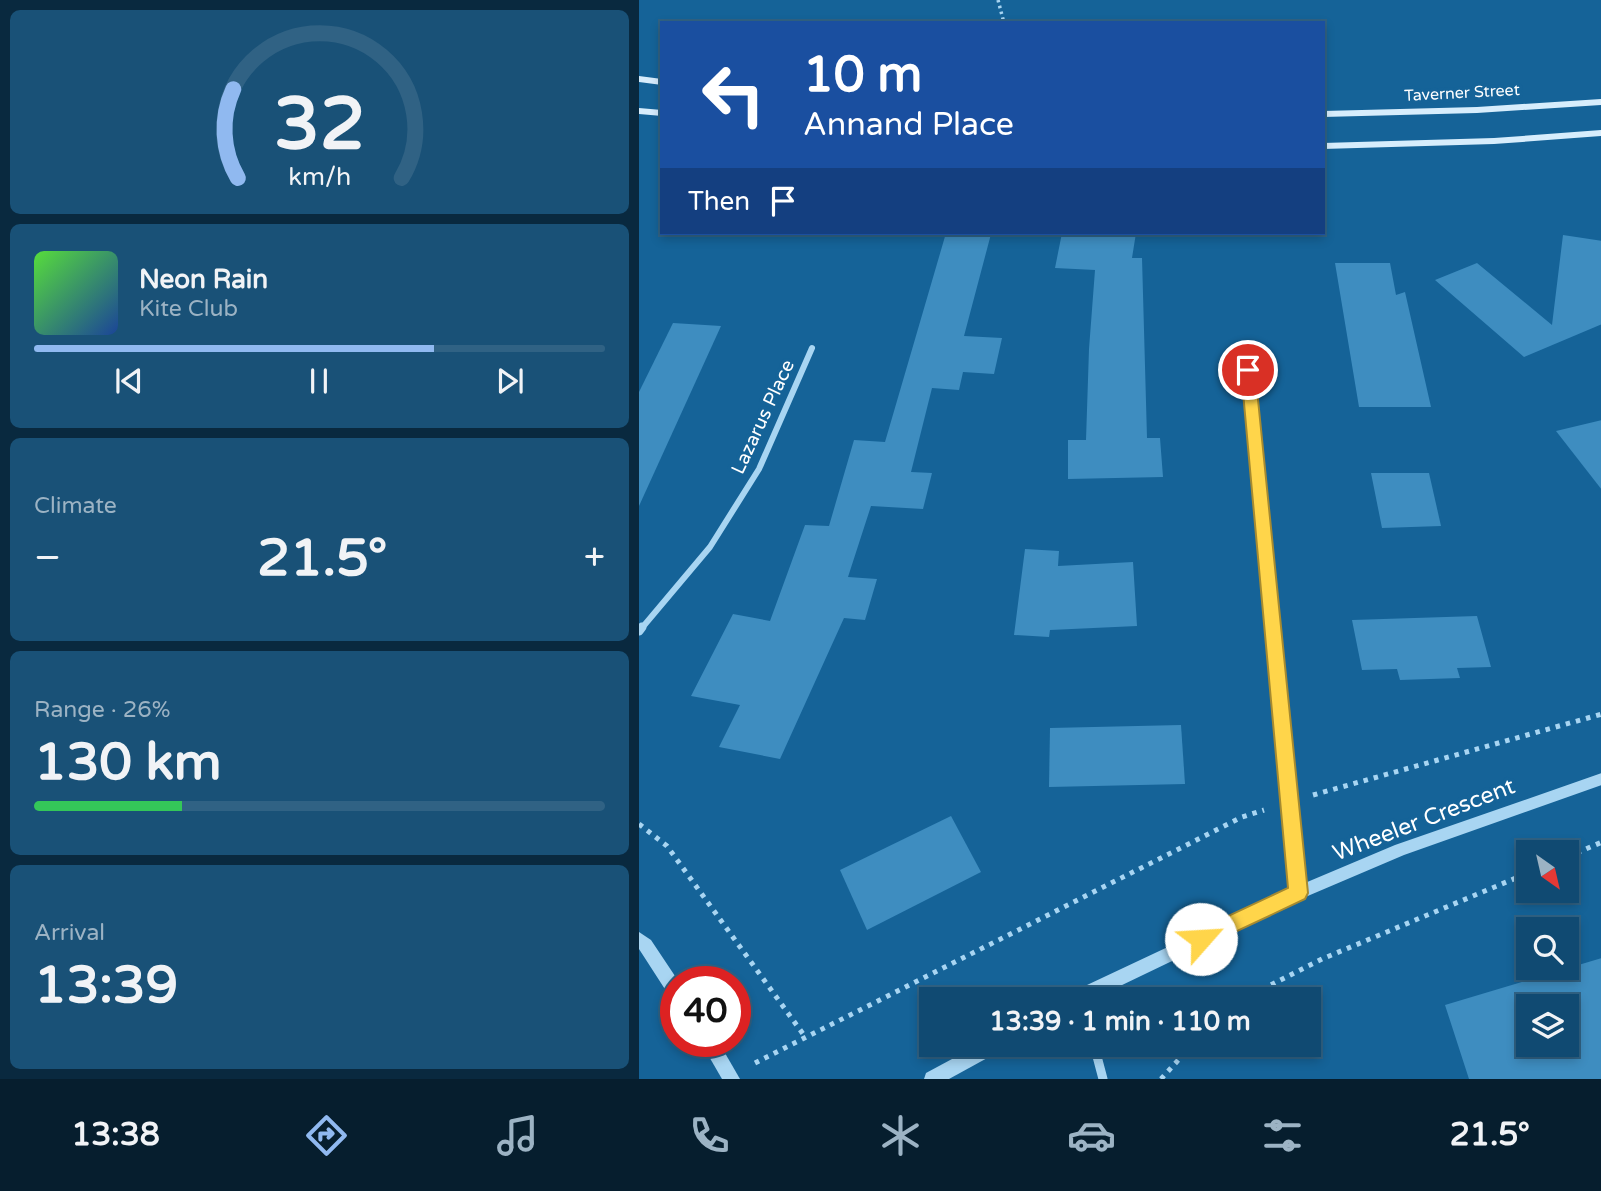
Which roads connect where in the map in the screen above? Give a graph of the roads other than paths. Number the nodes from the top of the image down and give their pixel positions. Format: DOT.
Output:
graph roads {
  1 [pos="639,79"];
  2 [pos="660,82"];
  3 [pos="1601,102"];
  4 [pos="639,111"];
  5 [pos="660,113"];
  6 [pos="1325,114"];
  7 [pos="1601,134"];
  8 [pos="1325,146"];
  9 [pos="812,348"];
  10 [pos="1248,370"];
  11 [pos="639,631"];
  12 [pos="1601,779"];
  13 [pos="1298,893"];
  14 [pos="639,939"];
  15 [pos="660,967"];
  16 [pos="1102,987"];
  17 [pos="718,1057"];
  18 [pos="972,1057"];
  19 [pos="1097,1057"];
  20 [pos="731,1077"];
  21 [pos="932,1079"];
  22 [pos="1103,1079"];
  1 -- 2 [label="main road"];
  3 -- 6 [label="main road, Taverner Street"];
  4 -- 5 [label="main road"];
  7 -- 8 [label="main road"];
  9 -- 11 [label="street, Lazarus Place"];
  10 -- 13 [label="street"];
  12 -- 13 [label="street, Wheeler Crescent"];
  13 -- 16 [label="street, Wheeler Crescent"];
  14 -- 15 [label="street"];
  17 -- 20 [label="street"];
  18 -- 21 [label="street"];
  19 -- 22 [label="street"];
}
